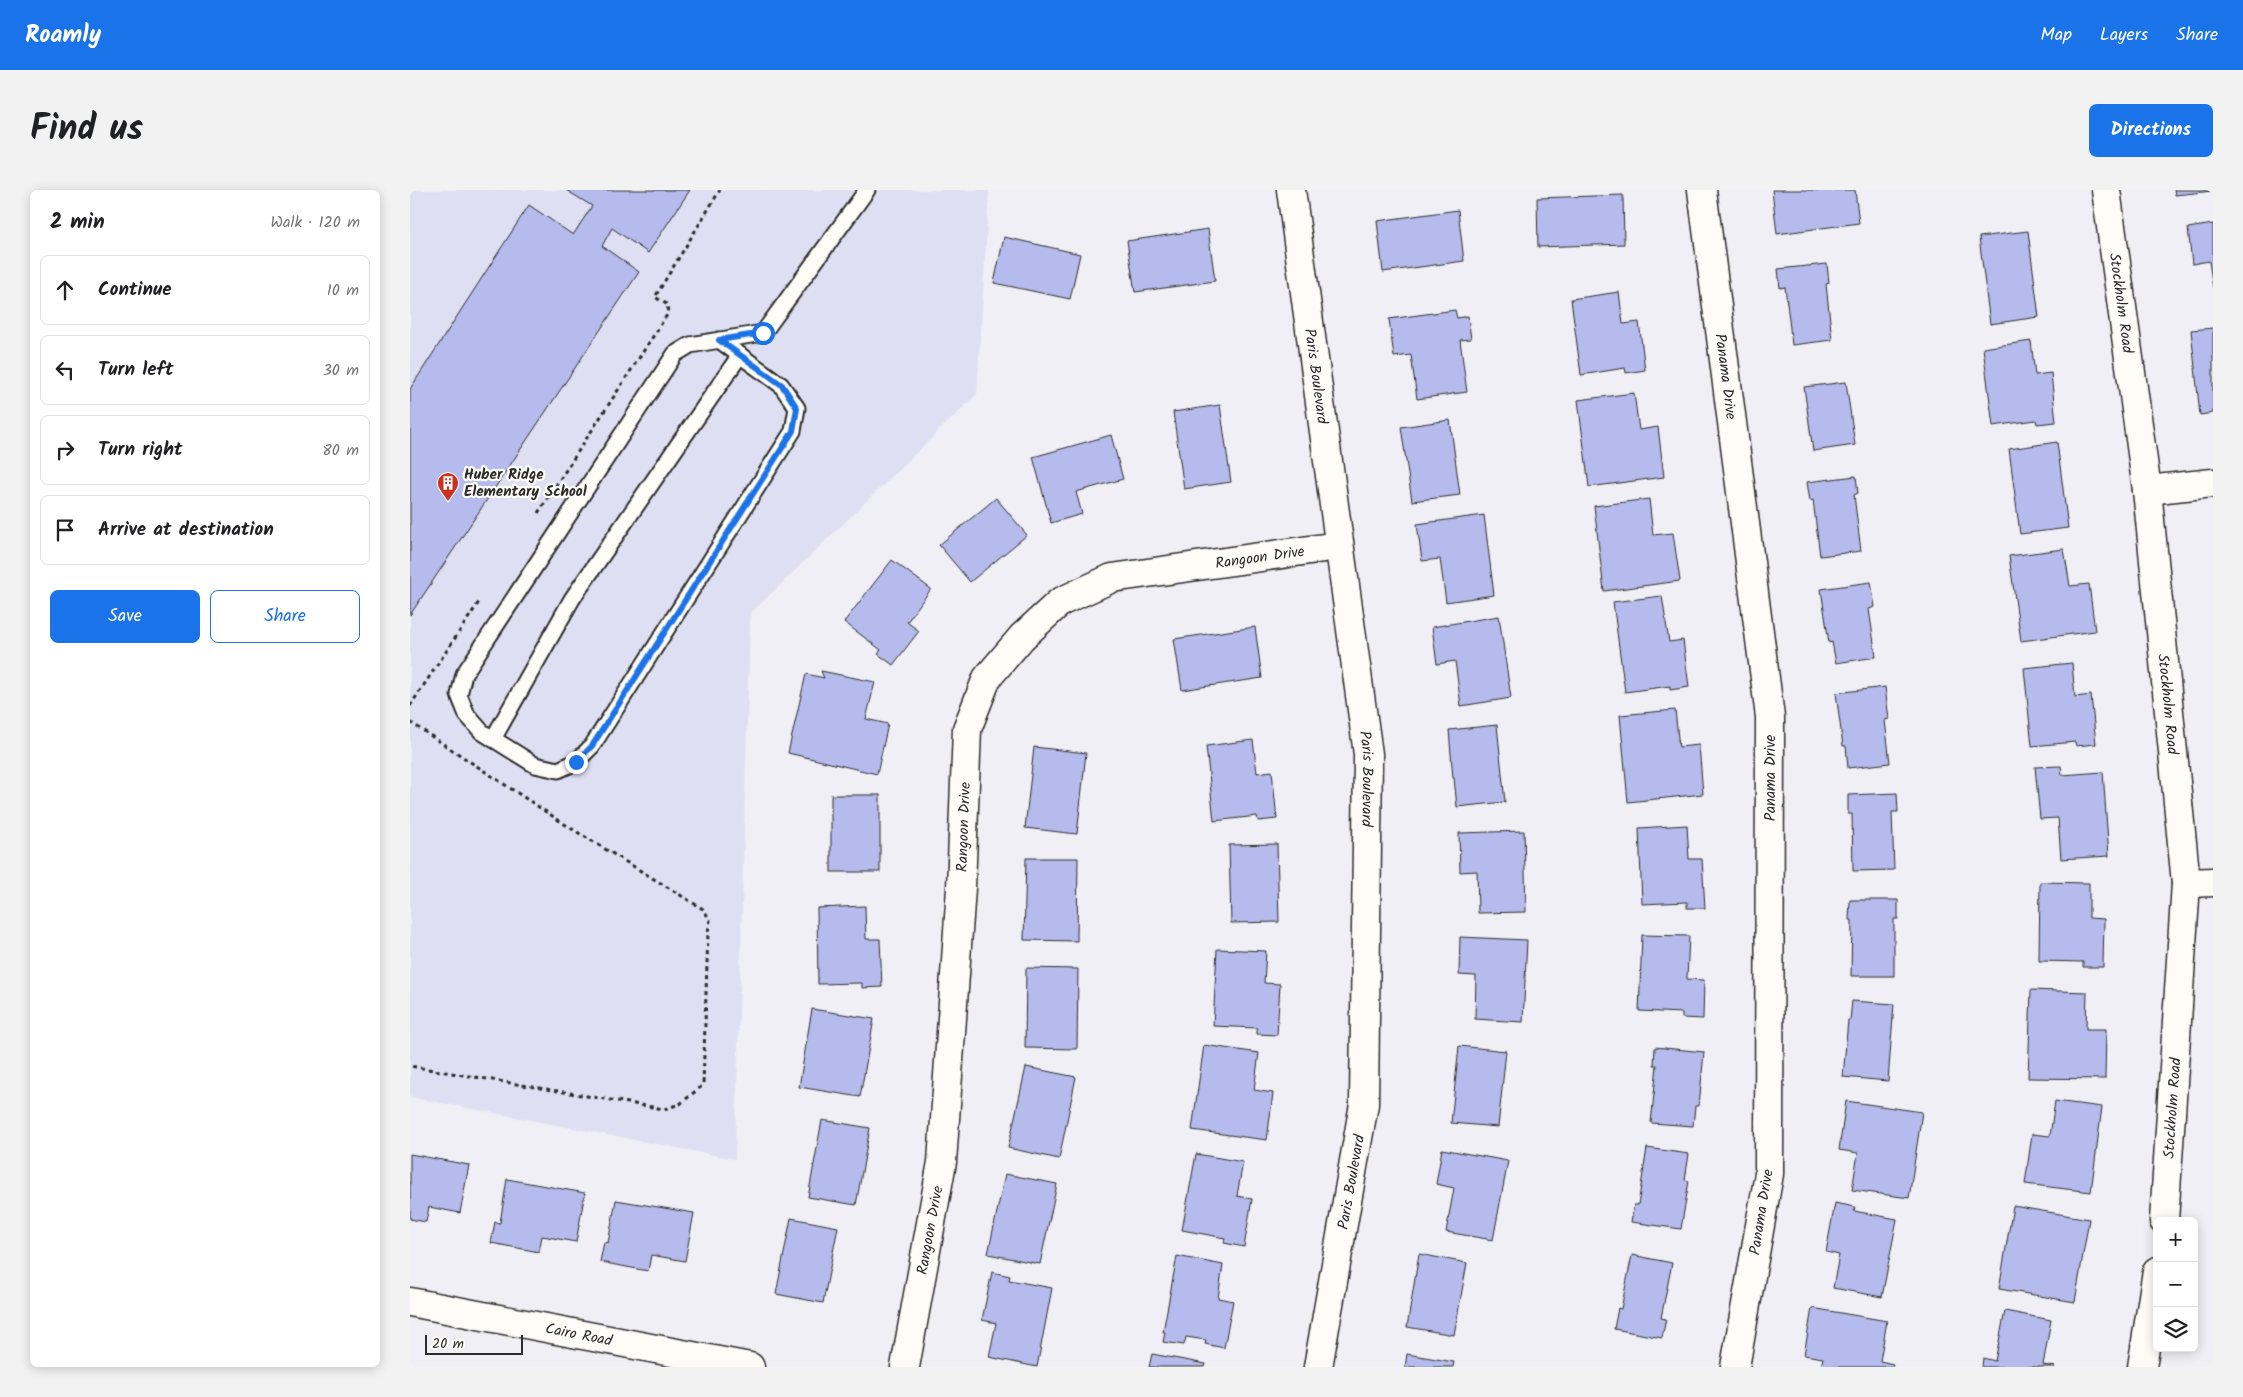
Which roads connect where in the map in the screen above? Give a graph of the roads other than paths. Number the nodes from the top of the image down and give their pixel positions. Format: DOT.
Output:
graph roads {
  1 [pos="867,190"];
  2 [pos="1291,190"];
  3 [pos="1702,190"];
  4 [pos="2106,190"];
  5 [pos="719,340"];
  6 [pos="740,355"];
  7 [pos="2213,483"];
  8 [pos="2148,490"];
  9 [pos="1338,546"];
  10 [pos="493,739"];
  11 [pos="2213,882"];
  12 [pos="2186,883"];
  13 [pos="2164,1217"];
  14 [pos="2153,1297"];
  15 [pos="410,1302"];
  16 [pos="750,1367"];
  17 [pos="905,1367"];
  18 [pos="1318,1367"];
  19 [pos="1735,1367"];
  20 [pos="2142,1367"];
  1 -- 5 [label="lane"];
  2 -- 9 [label="street, Paris Boulevard"];
  3 -- 19 [label="street, Panama Drive"];
  4 -- 8 [label="street, Stockholm Road"];
  5 -- 6 [label="lane"];
  5 -- 10 [label="lane"];
  6 -- 10 [label="lane"];
  6 -- 10 [label="lane"];
  7 -- 8 [label="street"];
  8 -- 12 [label="street, Stockholm Road"];
  9 -- 17 [label="street, Rangoon Drive"];
  9 -- 18 [label="street, Paris Boulevard"];
  11 -- 12 [label="street"];
  12 -- 13 [label="street, Stockholm Road"];
  14 -- 20 [label="street"];
  15 -- 16 [label="street, Cairo Road"];
}
